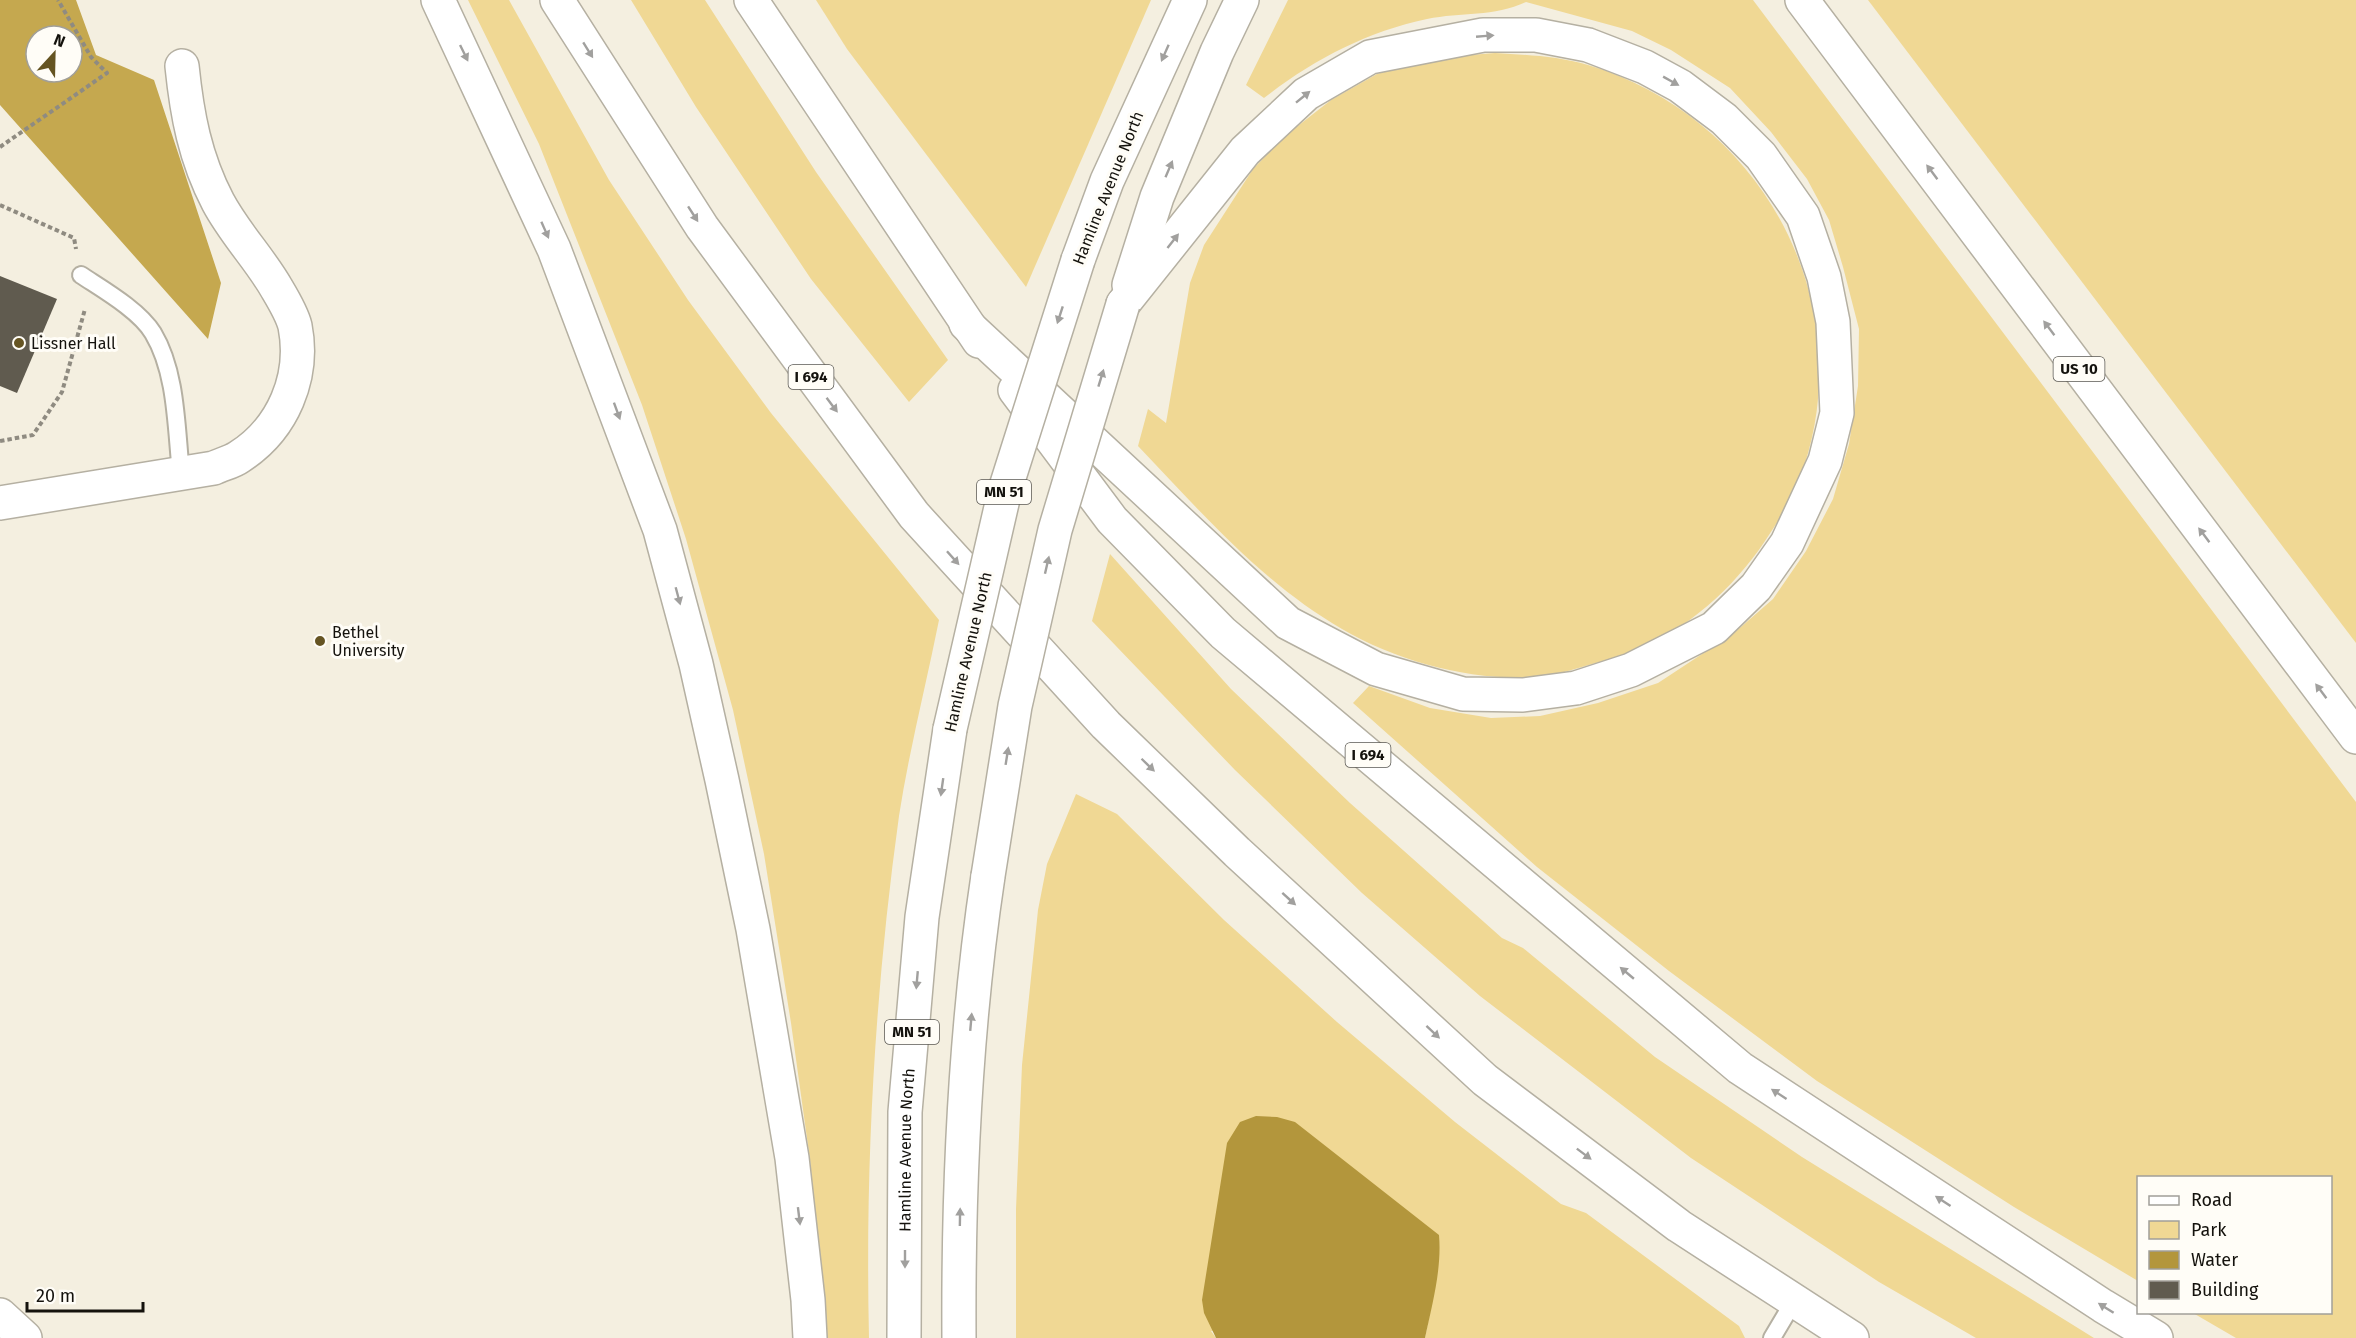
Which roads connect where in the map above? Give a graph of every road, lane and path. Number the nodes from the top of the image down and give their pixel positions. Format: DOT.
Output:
graph roads {
  1 [pos="58,0"];
  2 [pos="438,0"];
  3 [pos="556,0"];
  4 [pos="751,0"];
  5 [pos="1190,0"];
  6 [pos="1242,0"];
  7 [pos="1802,0"];
  8 [pos="182,66"];
  9 [pos="0,147"];
  10 [pos="0,205"];
  11 [pos="81,275"];
  12 [pos="1124,304"];
  13 [pos="966,324"];
  14 [pos="0,441"];
  15 [pos="181,473"];
  16 [pos="0,504"];
  17 [pos="2356,737"];
  18 [pos="1794,1301"];
  19 [pos="0,1315"];
  20 [pos="25,1338"];
  21 [pos="810,1338"];
  22 [pos="904,1338"];
  23 [pos="959,1338"];
  24 [pos="1772,1338"];
  25 [pos="1852,1338"];
  26 [pos="2156,1338"];
  1 -- 9 [label="path"];
  2 -- 21 [label="main road, one-way"];
  3 -- 18 [label="main road, I 694, one-way"];
  4 -- 13 [label="main road, I 694"];
  5 -- 22 [label="main road, Hamline Avenue North / MN 51, one-way, bridge"];
  12 -- 6 [label="main road, one-way"];
  17 -- 7 [label="main road, US 10, one-way"];
  8 -- 15 [label="main road"];
  10 -- 11 [label="path"];
  11 -- 14 [label="path"];
  11 -- 15 [label="lane"];
  12 -- 13 [label="main road, one-way"];
  23 -- 12 [label="main road, one-way, bridge"];
  26 -- 13 [label="main road, I 694, one-way"];
  15 -- 16 [label="main road"];
  18 -- 24 [label="lane"];
  18 -- 25 [label="main road, I 694"];
  19 -- 20 [label="main road"];
}
